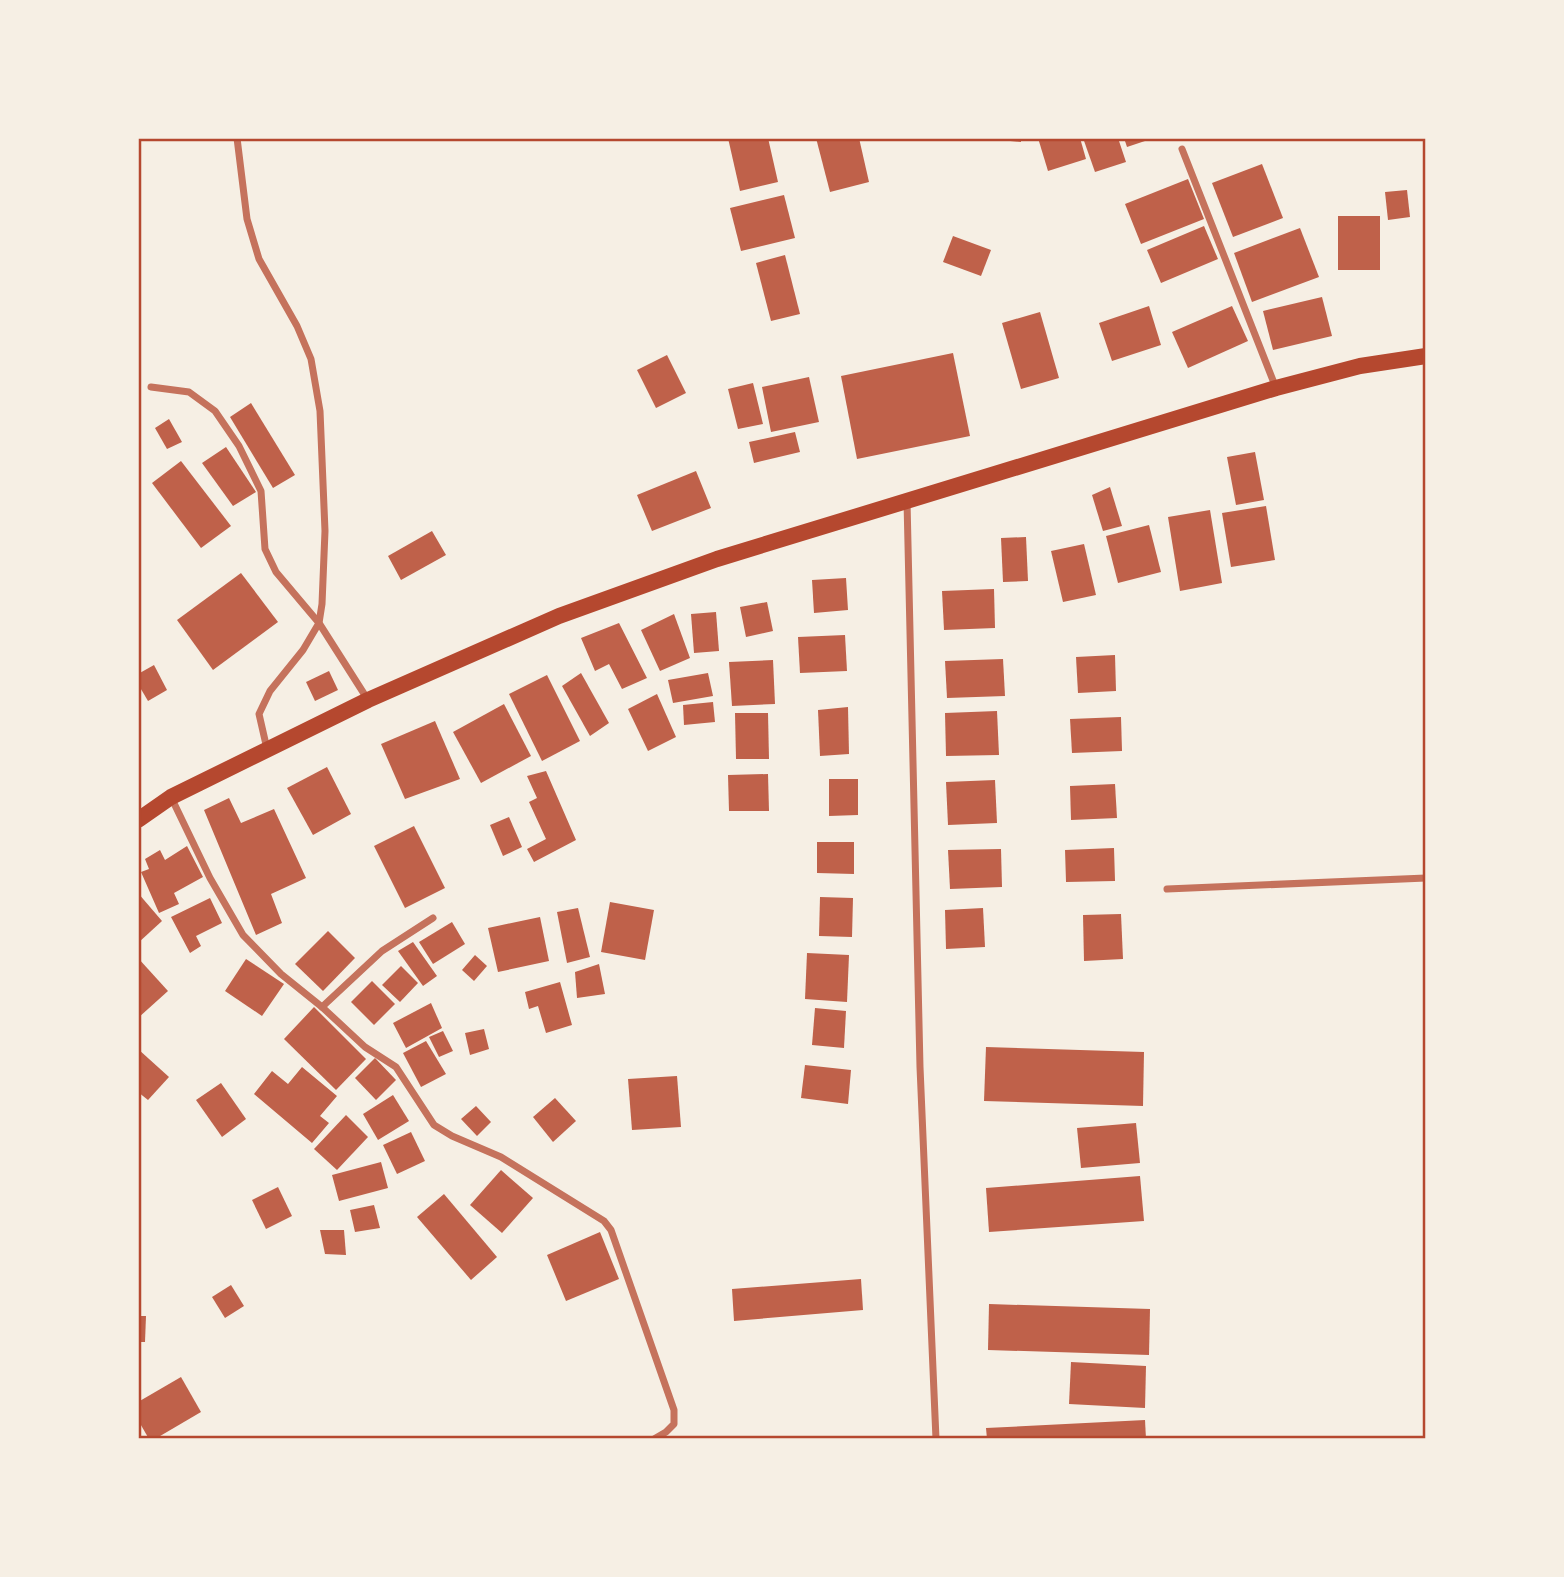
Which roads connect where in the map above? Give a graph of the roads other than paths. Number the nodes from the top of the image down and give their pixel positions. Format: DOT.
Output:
graph roads {
  1 [pos="237,138"];
  2 [pos="1182,149"];
  3 [pos="1426,356"];
  4 [pos="151,387"];
  5 [pos="1276,388"];
  6 [pos="907,501"];
  7 [pos="319,623"];
  8 [pos="368,700"];
  9 [pos="267,749"];
  10 [pos="171,797"];
  11 [pos="138,820"];
  12 [pos="1426,878"];
  13 [pos="1167,889"];
  14 [pos="433,918"];
  15 [pos="322,1007"];
  16 [pos="654,1439"];
  17 [pos="936,1439"];
  1 -- 7 [label="street"];
  2 -- 5 [label="street"];
  3 -- 5 [label="main road"];
  4 -- 7 [label="street"];
  5 -- 6 [label="main road"];
  6 -- 8 [label="main road"];
  6 -- 17 [label="street"];
  7 -- 8 [label="street"];
  7 -- 9 [label="street"];
  8 -- 9 [label="main road"];
  9 -- 10 [label="main road"];
  10 -- 11 [label="main road"];
  10 -- 15 [label="street"];
  12 -- 13 [label="street"];
  14 -- 15 [label="street"];
  15 -- 16 [label="street"];
}
